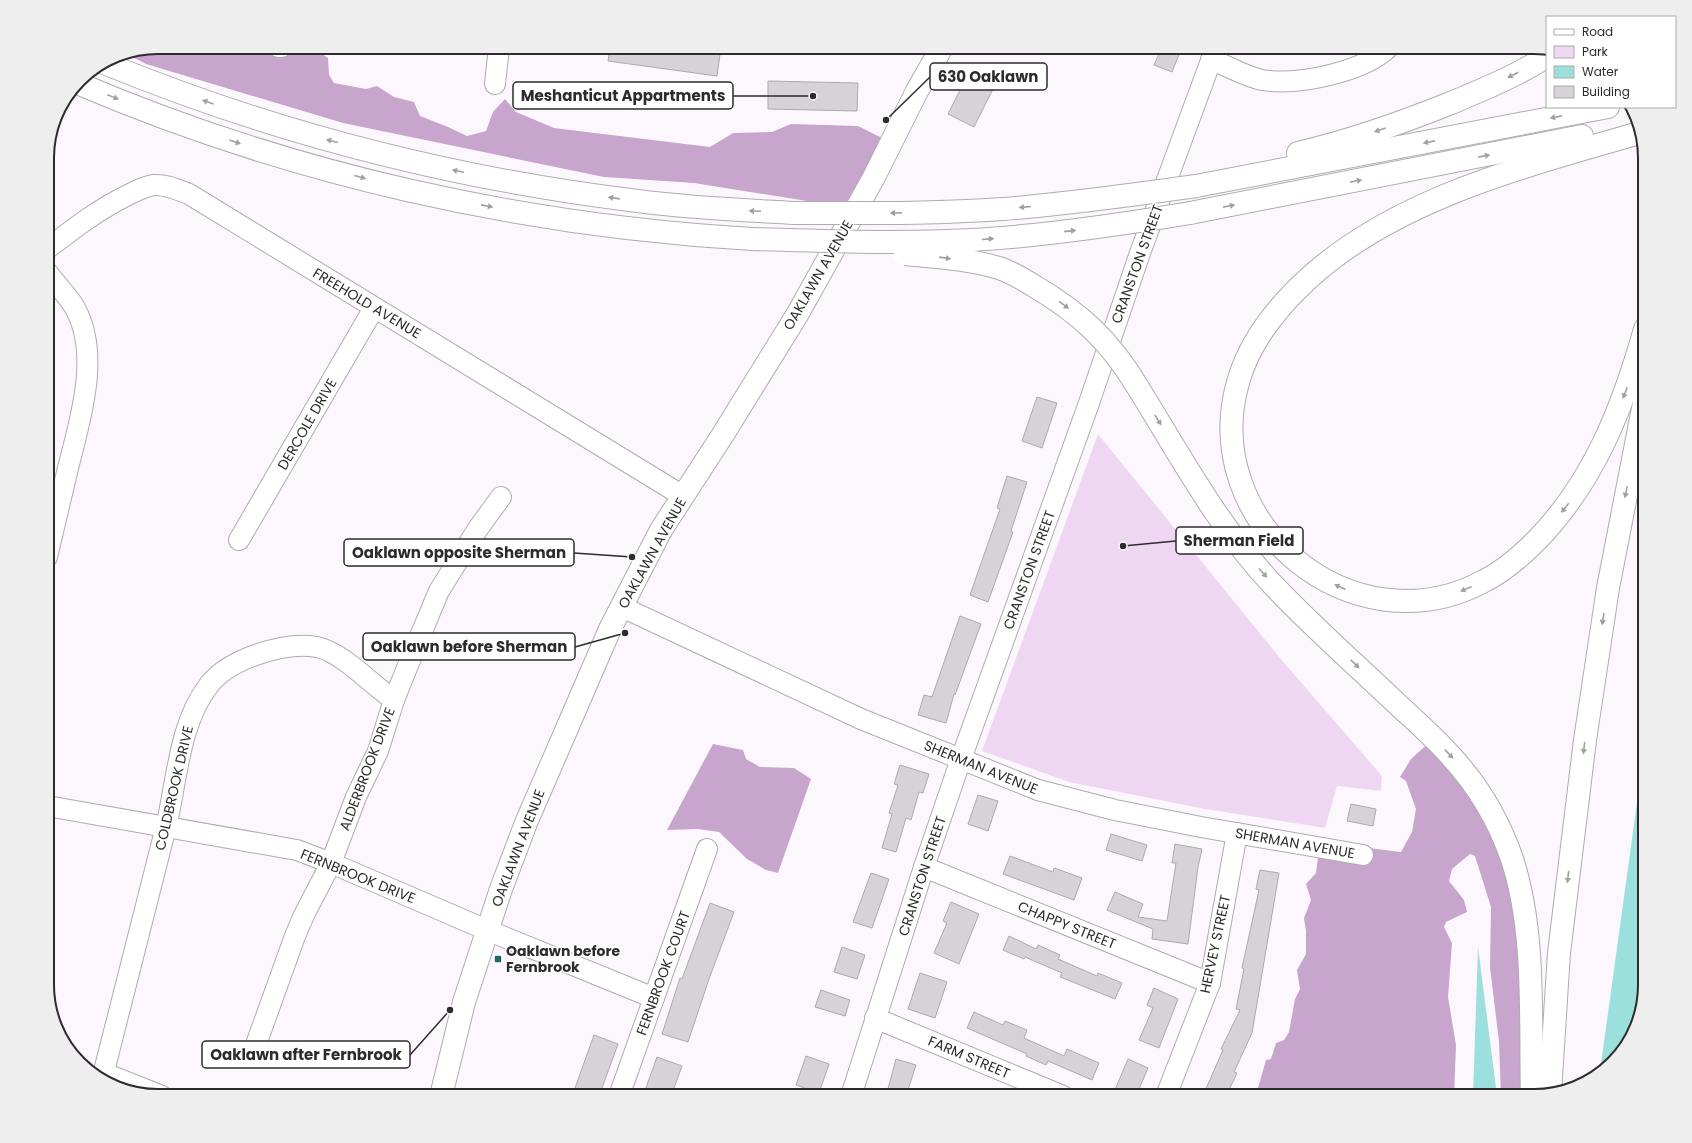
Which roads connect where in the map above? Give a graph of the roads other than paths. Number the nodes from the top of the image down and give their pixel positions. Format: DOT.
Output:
graph roads {
  1 [pos="498,54"];
  2 [pos="938,54"];
  3 [pos="1214,54"];
  4 [pos="1216,54"];
  5 [pos="1381,54"];
  6 [pos="1546,57"];
  7 [pos="111,66"];
  8 [pos="494,84"];
  9 [pos="83,85"];
  10 [pos="1602,108"];
  11 [pos="1633,127"];
  12 [pos="1635,134"];
  13 [pos="1198,180"];
  14 [pos="753,239"];
  15 [pos="54,244"];
  16 [pos="54,281"];
  17 [pos="374,308"];
  18 [pos="1638,355"];
  19 [pos="1638,434"];
  20 [pos="683,496"];
  21 [pos="501,497"];
  22 [pos="54,528"];
  23 [pos="239,540"];
  24 [pos="622,607"];
  25 [pos="394,700"];
  26 [pos="961,759"];
  27 [pos="54,807"];
  28 [pos="166,827"];
  29 [pos="1237,833"];
  30 [pos="708,849"];
  31 [pos="1363,854"];
  32 [pos="331,863"];
  33 [pos="924,867"];
  34 [pos="487,930"];
  35 [pos="1210,983"];
  36 [pos="654,998"];
  37 [pos="875,1018"];
  38 [pos="254,1050"];
  39 [pos="104,1074"];
  40 [pos="119,1081"];
  41 [pos="132,1086"];
  42 [pos="1550,1087"];
  43 [pos="443,1089"];
  44 [pos="622,1089"];
  45 [pos="853,1089"];
  46 [pos="1046,1089"];
  47 [pos="1169,1089"];
  48 [pos="1532,1089"];
  1 -- 8 [label="street"];
  2 -- 20 [label="main road, OAKLAWN AVENUE"];
  3 -- 26 [label="street, CRANSTON STREET"];
  4 -- 5 [label="street"];
  6 -- 13 [label="main road, one-way"];
  13 -- 7 [label="main road, one-way, bridge"];
  9 -- 14 [label="main road, one-way"];
  10 -- 13 [label="main road, one-way"];
  14 -- 11 [label="main road, one-way, bridge"];
  18 -- 12 [label="main road, one-way"];
  14 -- 48 [label="main road, one-way, bridge"];
  15 -- 17 [label="street, FREEHOLD AVENUE"];
  16 -- 22 [label="street"];
  17 -- 20 [label="street, FREEHOLD AVENUE"];
  17 -- 23 [label="street, DERCOLE DRIVE"];
  19 -- 42 [label="main road, one-way"];
  20 -- 24 [label="main road, OAKLAWN AVENUE"];
  21 -- 25 [label="street, ALDERBROOK DRIVE"];
  24 -- 26 [label="street, SHERMAN AVENUE"];
  24 -- 34 [label="main road, OAKLAWN AVENUE"];
  25 -- 28 [label="street, COLDBROOK DRIVE"];
  25 -- 32 [label="street, ALDERBROOK DRIVE"];
  26 -- 29 [label="street, SHERMAN AVENUE"];
  26 -- 33 [label="street, CRANSTON STREET"];
  27 -- 28 [label="street, FERNBROOK DRIVE"];
  28 -- 32 [label="street, FERNBROOK DRIVE"];
  28 -- 39 [label="street, COLDBROOK DRIVE"];
  29 -- 31 [label="street, SHERMAN AVENUE"];
  29 -- 35 [label="street, HERVEY STREET"];
  30 -- 36 [label="street, FERNBROOK COURT"];
  32 -- 34 [label="street, FERNBROOK DRIVE"];
  32 -- 38 [label="street, ALDERBROOK DRIVE"];
  33 -- 35 [label="street, CHAPPY STREET"];
  33 -- 37 [label="street, CRANSTON STREET"];
  34 -- 36 [label="street, FERNBROOK DRIVE"];
  34 -- 43 [label="main road, OAKLAWN AVENUE"];
  35 -- 47 [label="street, HERVEY STREET"];
  36 -- 44 [label="street, FERNBROOK COURT"];
  37 -- 45 [label="street, CRANSTON STREET"];
  37 -- 46 [label="street, FARM STREET"];
  40 -- 41 [label="street"];
}
